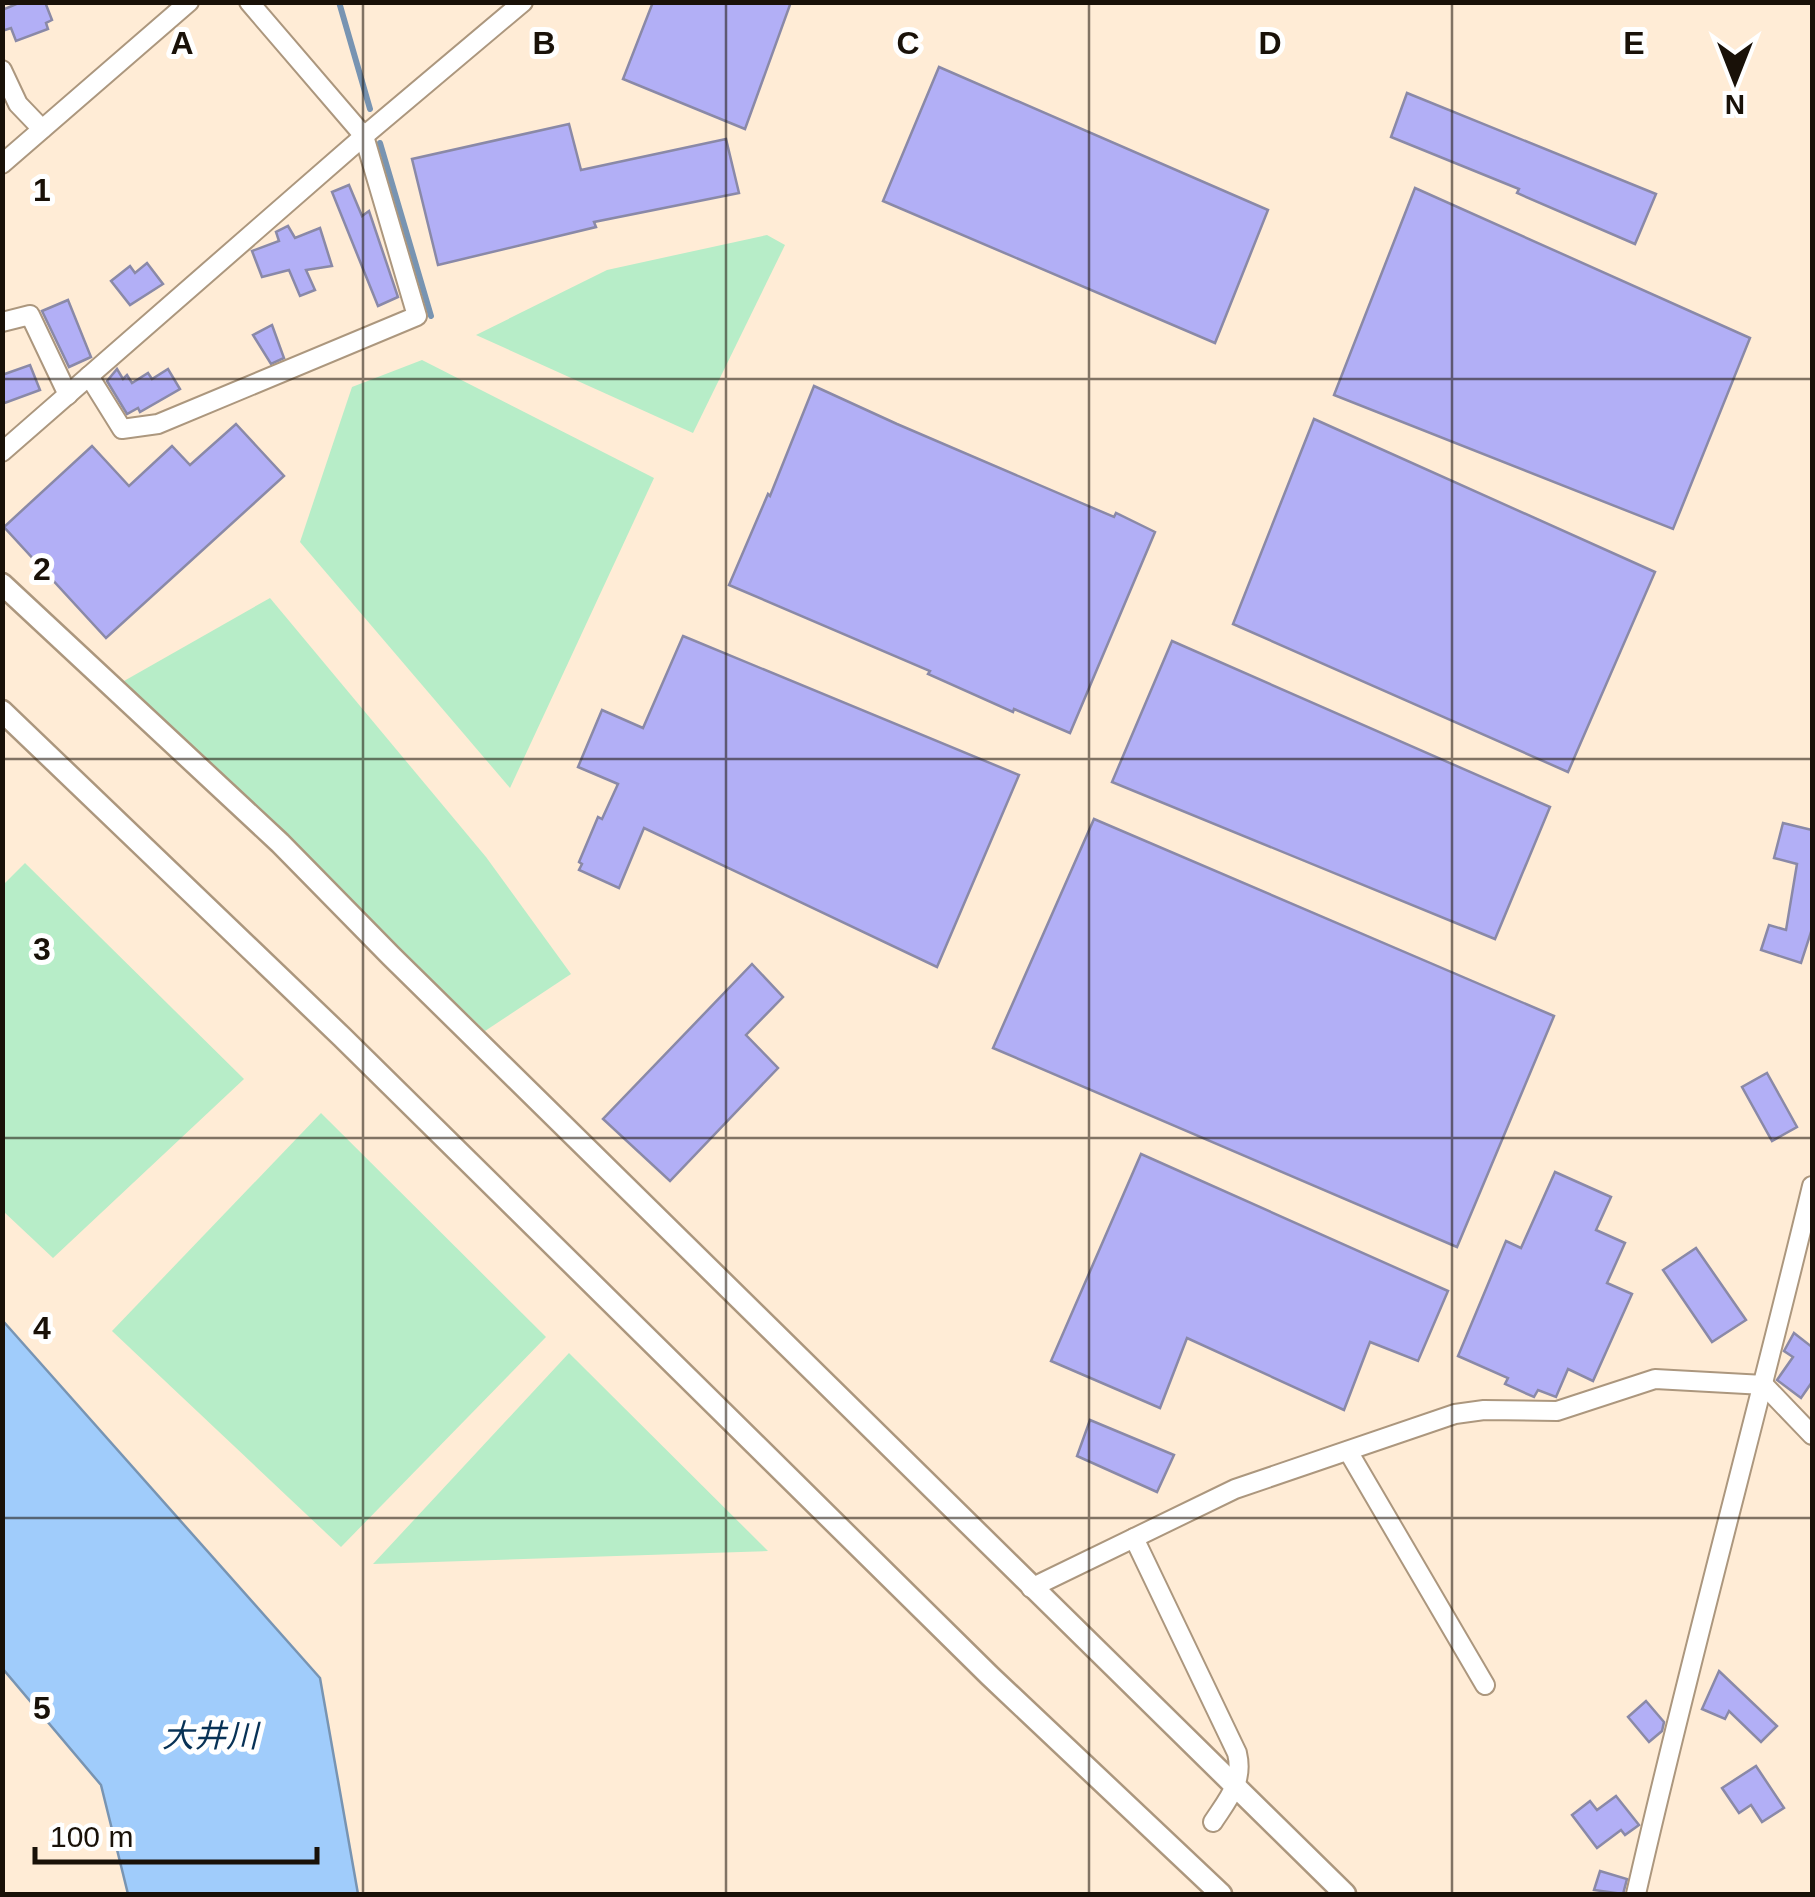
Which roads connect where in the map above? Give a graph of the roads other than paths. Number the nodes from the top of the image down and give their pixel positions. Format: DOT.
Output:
graph roads {
  1 [pos="189,2"];
  2 [pos="250,2"];
  3 [pos="523,2"];
  4 [pos="2,70"];
  5 [pos="42,130"];
  6 [pos="364,136"];
  7 [pos="2,164"];
  8 [pos="2,322"];
  9 [pos="89,376"];
  10 [pos="68,395"];
  11 [pos="2,452"];
  12 [pos="2,584"];
  13 [pos="2,711"];
  14 [pos="1812,1186"];
  15 [pos="1764,1385"];
  16 [pos="1812,1435"];
  17 [pos="1348,1451"];
  18 [pos="1134,1538"];
  19 [pos="1032,1588"];
  20 [pos="1485,1685"];
  21 [pos="1236,1788"];
  22 [pos="1213,1822"];
  23 [pos="1221,1894"];
  24 [pos="1345,1894"];
  25 [pos="1636,1894"];
  1 -- 5 [label="street"];
  2 -- 6 [label="street"];
  3 -- 6 [label="street"];
  4 -- 5 [label="street"];
  5 -- 7 [label="street"];
  6 -- 9 [label="street"];
  6 -- 9 [label="street"];
  8 -- 10 [label="street"];
  9 -- 10 [label="street"];
  10 -- 11 [label="street"];
  12 -- 19 [label="street"];
  13 -- 23 [label="street"];
  14 -- 15 [label="street"];
  15 -- 16 [label="street"];
  15 -- 17 [label="street"];
  15 -- 25 [label="street"];
  17 -- 18 [label="street"];
  17 -- 20 [label="street"];
  18 -- 19 [label="street"];
  18 -- 21 [label="street"];
  19 -- 21 [label="street"];
  21 -- 22 [label="street"];
  21 -- 24 [label="street"];
}
